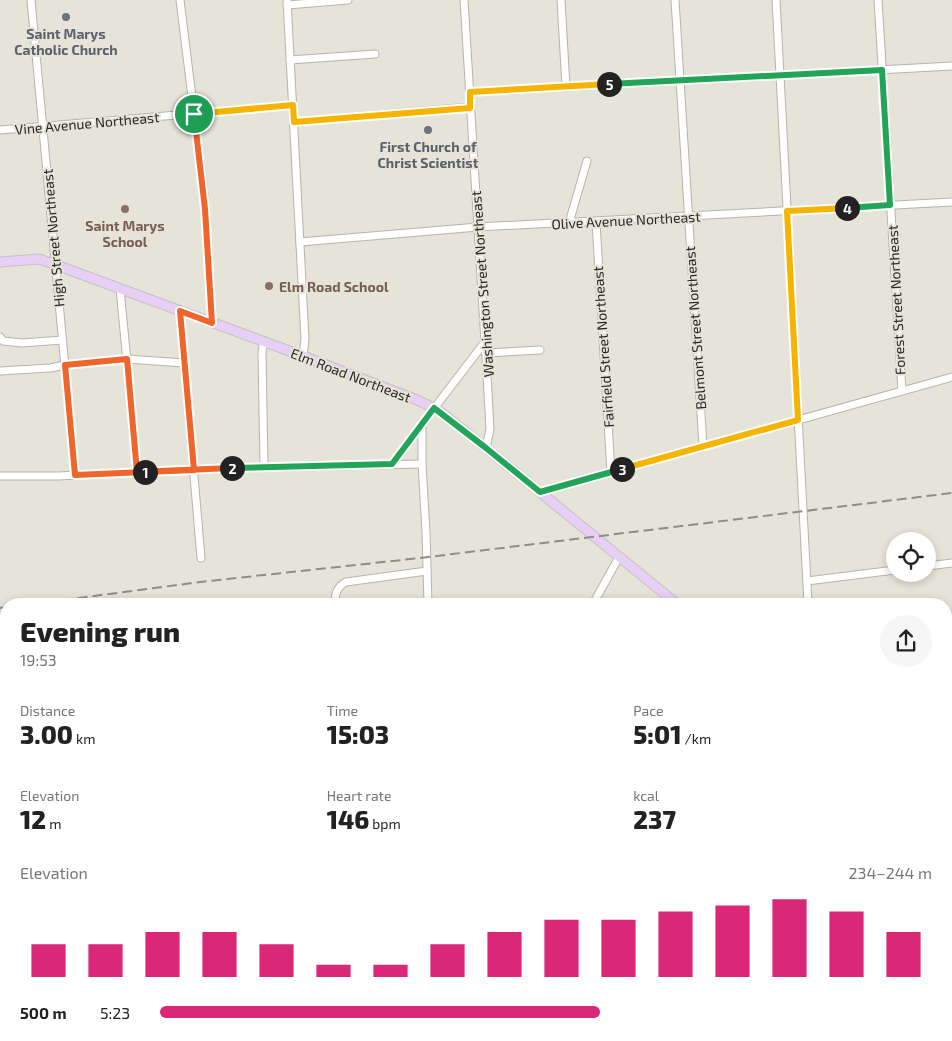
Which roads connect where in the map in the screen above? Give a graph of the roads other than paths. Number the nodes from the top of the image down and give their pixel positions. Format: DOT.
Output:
graph roads {
  1 [pos="31,0"];
  2 [pos="38,0"];
  3 [pos="180,0"];
  4 [pos="348,0"];
  5 [pos="464,0"];
  6 [pos="561,0"];
  7 [pos="675,0"];
  8 [pos="776,0"];
  9 [pos="878,0"];
  10 [pos="287,2"];
  11 [pos="374,54"];
  12 [pos="290,60"];
  13 [pos="952,66"];
  14 [pos="882,70"];
  15 [pos="780,75"];
  16 [pos="680,81"];
  17 [pos="566,87"];
  18 [pos="470,92"];
  19 [pos="293,105"];
  20 [pos="470,108"];
  21 [pos="194,114"];
  22 [pos="294,122"];
  23 [pos="43,126"];
  24 [pos="0,130"];
  25 [pos="587,161"];
  26 [pos="952,202"];
  27 [pos="890,205"];
  28 [pos="787,211"];
  29 [pos="689,216"];
  30 [pos="571,222"];
  31 [pos="596,222"];
  32 [pos="478,228"];
  33 [pos="300,242"];
  34 [pos="0,262"];
  35 [pos="55,265"];
  36 [pos="120,289"];
  37 [pos="180,311"];
  38 [pos="212,323"];
  39 [pos="0,337"];
  40 [pos="62,340"];
  41 [pos="264,342"];
  42 [pos="485,342"];
  43 [pos="540,350"];
  44 [pos="486,353"];
  45 [pos="303,356"];
  46 [pos="127,359"];
  47 [pos="184,363"];
  48 [pos="65,365"];
  49 [pos="0,371"];
  50 [pos="952,377"];
  51 [pos="902,391"];
  52 [pos="434,408"];
  53 [pos="798,420"];
  54 [pos="422,424"];
  55 [pos="703,446"];
  56 [pos="486,448"];
  57 [pos="392,464"];
  58 [pos="422,464"];
  59 [pos="264,467"];
  60 [pos="194,470"];
  61 [pos="137,472"];
  62 [pos="611,472"];
  63 [pos="75,475"];
  64 [pos="0,476"];
  65 [pos="540,492"];
  66 [pos="619,557"];
  67 [pos="201,558"];
  68 [pos="952,563"];
  69 [pos="936,565"];
  70 [pos="427,571"];
  71 [pos="886,571"];
  72 [pos="807,581"];
  73 [pos="336,598"];
  74 [pos="428,598"];
  75 [pos="596,598"];
  76 [pos="670,598"];
  77 [pos="808,598"];
  1 -- 2 [label="street"];
  1 -- 23 [label="street, High Street Northeast"];
  3 -- 21 [label="street"];
  4 -- 10 [label="street"];
  5 -- 18 [label="street, Washington Street Northeast"];
  6 -- 17 [label="street"];
  7 -- 16 [label="street, Belmont Street Northeast"];
  8 -- 15 [label="street"];
  9 -- 14 [label="street, Forest Street Northeast"];
  10 -- 12 [label="street"];
  11 -- 12 [label="street"];
  12 -- 19 [label="street"];
  13 -- 14 [label="street"];
  14 -- 15 [label="street"];
  14 -- 27 [label="street, Forest Street Northeast"];
  15 -- 16 [label="street"];
  15 -- 28 [label="street"];
  16 -- 17 [label="street"];
  16 -- 29 [label="street, Belmont Street Northeast"];
  17 -- 18 [label="street"];
  18 -- 20 [label="street, Washington Street Northeast"];
  19 -- 21 [label="street, Vine Avenue Northeast"];
  19 -- 22 [label="street"];
  20 -- 22 [label="street"];
  20 -- 32 [label="street, Washington Street Northeast"];
  21 -- 23 [label="street, Vine Avenue Northeast"];
  21 -- 38 [label="street"];
  22 -- 33 [label="street"];
  23 -- 24 [label="street, Vine Avenue Northeast"];
  23 -- 35 [label="street, High Street Northeast"];
  25 -- 30 [label="street"];
  26 -- 27 [label="street, Olive Avenue Northeast"];
  27 -- 28 [label="street, Olive Avenue Northeast"];
  27 -- 51 [label="street, Forest Street Northeast"];
  28 -- 29 [label="street, Olive Avenue Northeast"];
  28 -- 53 [label="street"];
  29 -- 31 [label="street, Olive Avenue Northeast"];
  29 -- 55 [label="street, Belmont Street Northeast"];
  30 -- 31 [label="street, Olive Avenue Northeast"];
  30 -- 32 [label="street, Olive Avenue Northeast"];
  31 -- 62 [label="street, Fairfield Street Northeast"];
  32 -- 33 [label="street, Olive Avenue Northeast"];
  32 -- 42 [label="street, Washington Street Northeast"];
  33 -- 45 [label="street"];
  34 -- 35 [label="main road, Elm Road Northeast"];
  35 -- 36 [label="main road, Elm Road Northeast"];
  35 -- 40 [label="street, High Street Northeast"];
  36 -- 37 [label="main road, Elm Road Northeast"];
  36 -- 46 [label="street"];
  37 -- 38 [label="main road, Elm Road Northeast"];
  37 -- 47 [label="street"];
  38 -- 41 [label="main road, Elm Road Northeast"];
  39 -- 40 [label="street"];
  40 -- 48 [label="street, High Street Northeast"];
  41 -- 45 [label="main road, Elm Road Northeast"];
  41 -- 59 [label="street"];
  42 -- 44 [label="street, Washington Street Northeast"];
  42 -- 52 [label="street"];
  43 -- 44 [label="street"];
  44 -- 56 [label="street, Washington Street Northeast"];
  45 -- 52 [label="main road, Elm Road Northeast"];
  46 -- 47 [label="street"];
  46 -- 48 [label="street"];
  46 -- 61 [label="street"];
  47 -- 60 [label="street"];
  48 -- 49 [label="street"];
  48 -- 63 [label="street, High Street Northeast"];
  50 -- 51 [label="street"];
  51 -- 53 [label="street"];
  52 -- 54 [label="street"];
  52 -- 56 [label="main road, Elm Road Northeast"];
  53 -- 55 [label="street"];
  53 -- 72 [label="street"];
  54 -- 57 [label="street"];
  54 -- 58 [label="street"];
  55 -- 62 [label="street"];
  56 -- 65 [label="main road, Elm Road Northeast"];
  57 -- 58 [label="street"];
  57 -- 59 [label="street"];
  58 -- 70 [label="street"];
  59 -- 60 [label="street"];
  60 -- 61 [label="street"];
  60 -- 67 [label="street"];
  61 -- 63 [label="street"];
  62 -- 65 [label="street"];
  63 -- 64 [label="street"];
  65 -- 66 [label="main road, Elm Road Northeast"];
  66 -- 75 [label="street"];
  66 -- 76 [label="main road, Elm Road Northeast"];
  68 -- 69 [label="street"];
  70 -- 73 [label="street"];
  70 -- 74 [label="street"];
  71 -- 72 [label="street"];
  72 -- 77 [label="street"];
}
